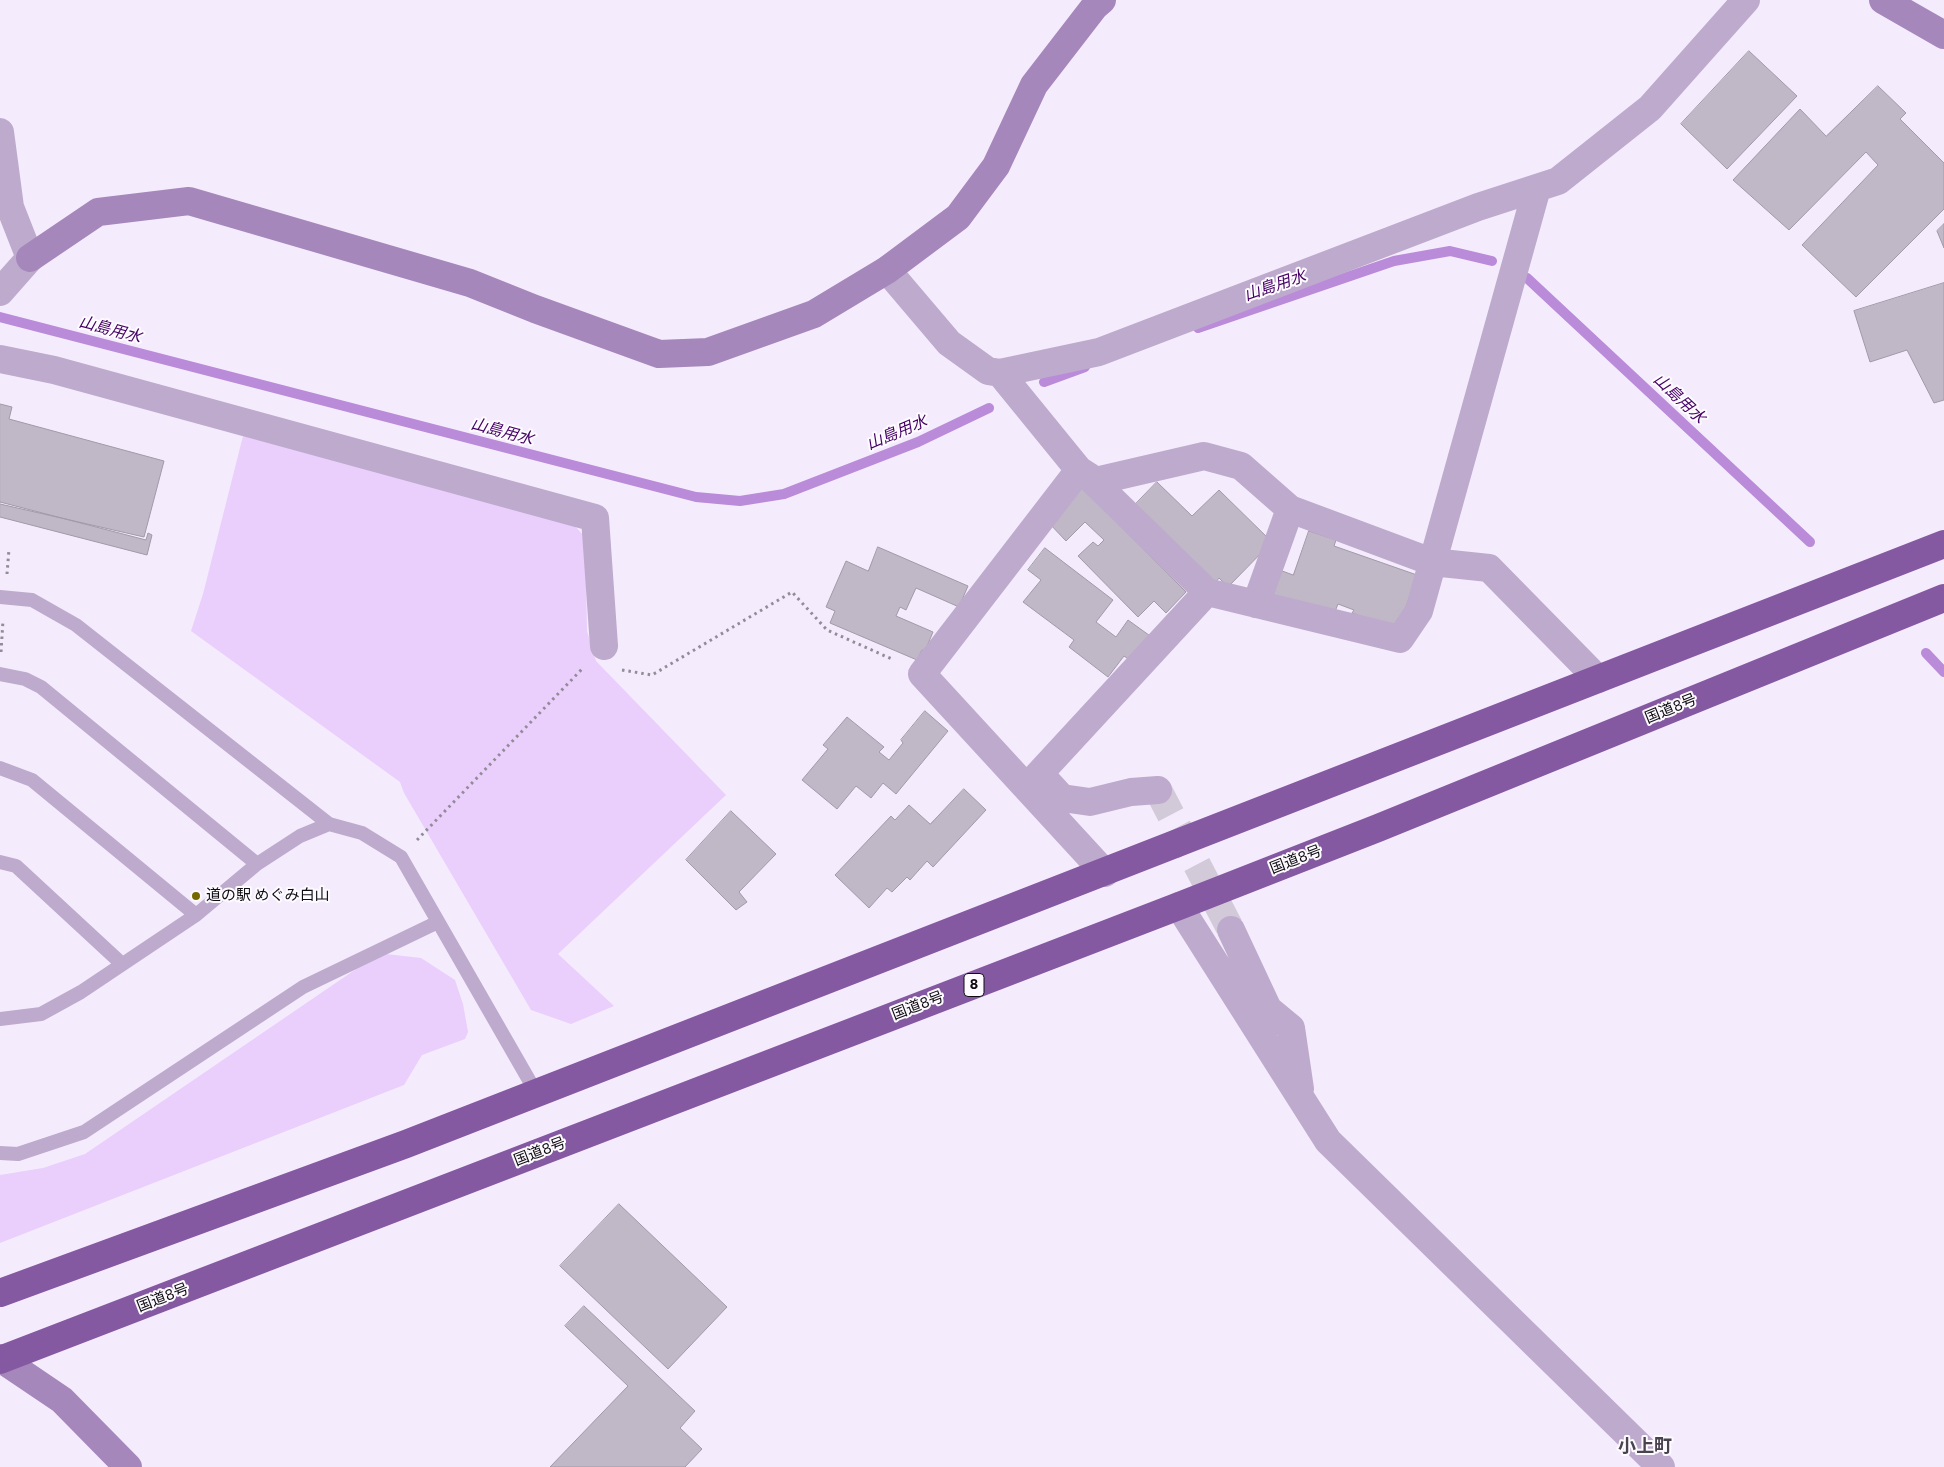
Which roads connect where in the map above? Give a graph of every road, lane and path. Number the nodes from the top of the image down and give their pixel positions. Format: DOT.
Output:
graph roads {
  1 [pos="1102,0"];
  2 [pos="1746,0"];
  3 [pos="1883,0"];
  4 [pos="1944,36"];
  5 [pos="0,132"];
  6 [pos="1537,188"];
  7 [pos="30,258"];
  8 [pos="887,270"];
  9 [pos="0,292"];
  10 [pos="0,359"];
  11 [pos="1000,373"];
  12 [pos="1084,473"];
  13 [pos="1290,509"];
  14 [pos="1937,545"];
  15 [pos="1432,562"];
  16 [pos="1207,592"];
  17 [pos="0,598"];
  18 [pos="1944,598"];
  19 [pos="1256,604"];
  20 [pos="609,658"];
  21 [pos="0,674"];
  22 [pos="922,674"];
  23 [pos="1598,679"];
  24 [pos="0,768"];
  25 [pos="1034,780"];
  26 [pos="1158,790"];
  27 [pos="329,824"];
  28 [pos="401,857"];
  29 [pos="0,862"];
  30 [pos="257,864"];
  31 [pos="1105,872"];
  32 [pos="1179,906"];
  33 [pos="196,915"];
  34 [pos="438,922"];
  35 [pos="1231,930"];
  36 [pos="122,964"];
  37 [pos="0,1019"];
  38 [pos="537,1094"];
  39 [pos="1301,1099"];
  40 [pos="0,1154"];
  41 [pos="0,1293"];
  42 [pos="1,1359"];
  43 [pos="128,1467"];
  44 [pos="1661,1467"];
  1 -- 8 [label="street"];
  2 -- 6 [label="street"];
  3 -- 4 [label="street"];
  5 -- 7 [label="street"];
  6 -- 11 [label="street"];
  6 -- 15 [label="street"];
  7 -- 8 [label="street"];
  7 -- 9 [label="street"];
  8 -- 11 [label="street"];
  10 -- 20 [label="street"];
  11 -- 12 [label="street"];
  12 -- 13 [label="street"];
  12 -- 16 [label="street"];
  12 -- 22 [label="street"];
  13 -- 15 [label="street"];
  13 -- 19 [label="street"];
  14 -- 23 [label="highway"];
  15 -- 19 [label="street"];
  15 -- 23 [label="street"];
  16 -- 19 [label="street"];
  16 -- 25 [label="street"];
  17 -- 27 [label="lane"];
  18 -- 32 [label="highway, 国道8号 / 8"];
  20 -- 22 [label="path"];
  20 -- 28 [label="path"];
  21 -- 30 [label="lane"];
  22 -- 25 [label="street"];
  23 -- 31 [label="highway"];
  24 -- 33 [label="lane"];
  25 -- 26 [label="street"];
  25 -- 31 [label="street"];
  27 -- 28 [label="lane"];
  27 -- 30 [label="lane"];
  28 -- 34 [label="lane"];
  29 -- 36 [label="lane"];
  30 -- 33 [label="lane"];
  31 -- 38 [label="highway"];
  32 -- 39 [label="street"];
  32 -- 42 [label="highway, 国道8号 / 8"];
  33 -- 36 [label="lane"];
  34 -- 38 [label="lane"];
  34 -- 40 [label="lane"];
  35 -- 39 [label="street"];
  36 -- 37 [label="lane"];
  38 -- 41 [label="highway"];
  39 -- 44 [label="street"];
  42 -- 43 [label="street"];
}
